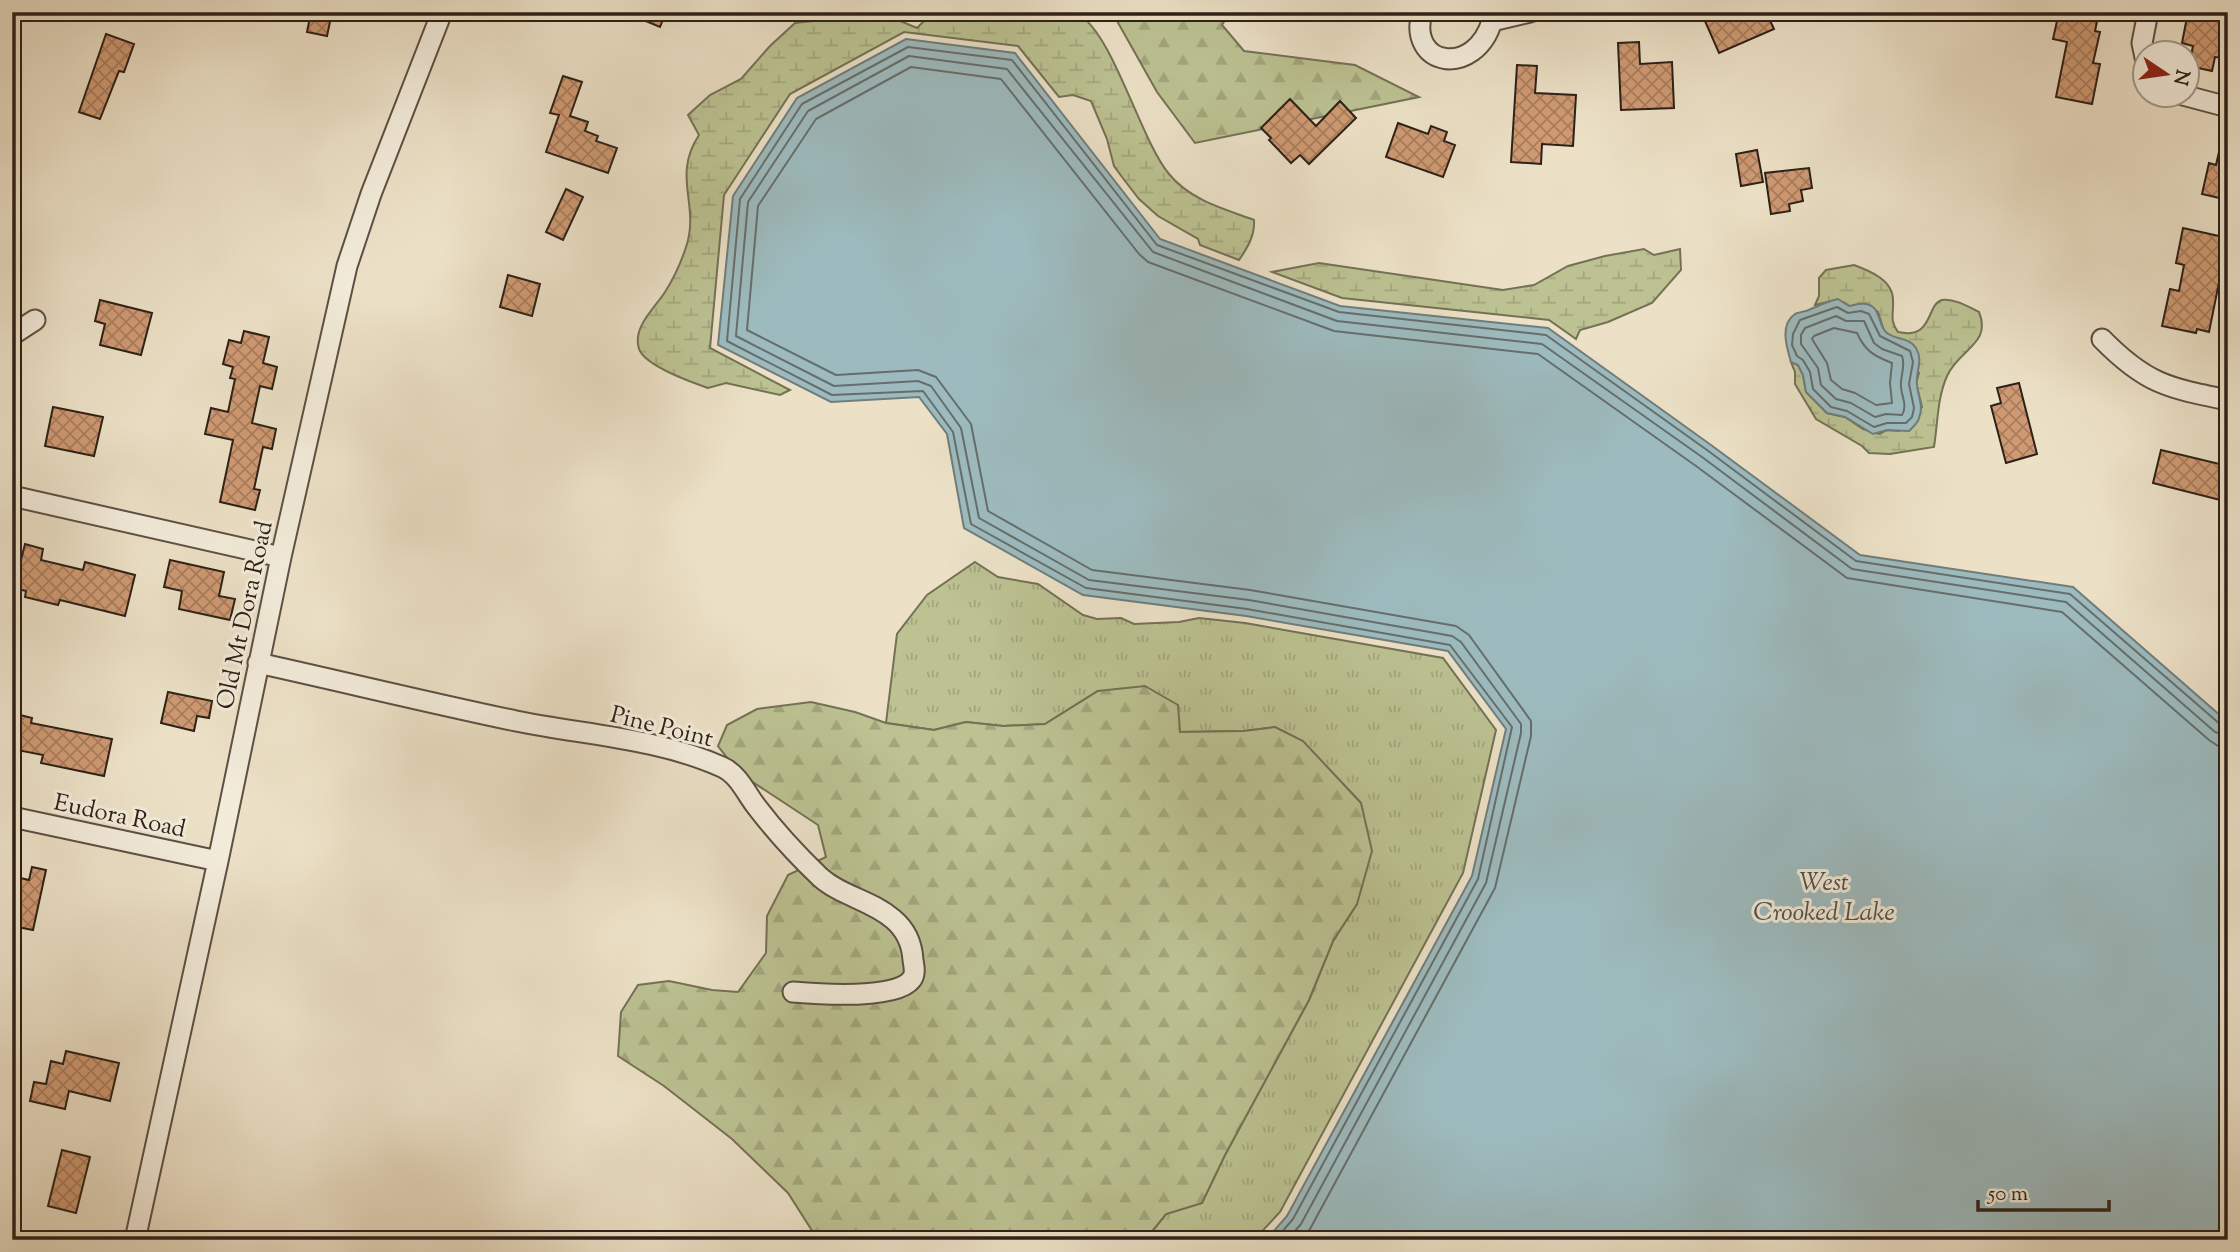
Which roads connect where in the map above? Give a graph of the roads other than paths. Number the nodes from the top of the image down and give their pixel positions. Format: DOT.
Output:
graph roads {
  1 [pos="442,12"];
  2 [pos="1422,12"];
  3 [pos="1530,12"];
  4 [pos="2148,12"];
  5 [pos="1488,17"];
  6 [pos="2143,38"];
  7 [pos="2202,100"];
  8 [pos="2228,107"];
  9 [pos="34,320"];
  10 [pos="12,335"];
  11 [pos="2102,339"];
  12 [pos="2228,400"];
  13 [pos="12,496"];
  14 [pos="281,557"];
  15 [pos="258,663"];
  16 [pos="12,817"];
  17 [pos="218,861"];
  18 [pos="793,992"];
  19 [pos="135,1240"];
  1 -- 14 [label="street, Old Mt Dora Road"];
  2 -- 5 [label="street"];
  3 -- 5 [label="street"];
  4 -- 6 [label="street"];
  7 -- 8 [label="street"];
  9 -- 10 [label="street"];
  11 -- 12 [label="street"];
  13 -- 14 [label="street"];
  14 -- 15 [label="street, Old Mt Dora Road"];
  15 -- 17 [label="street, Old Mt Dora Road"];
  15 -- 18 [label="street, Pine Point"];
  16 -- 17 [label="street, Eudora Road"];
  17 -- 19 [label="street, Old Mt Dora Road"];
}
